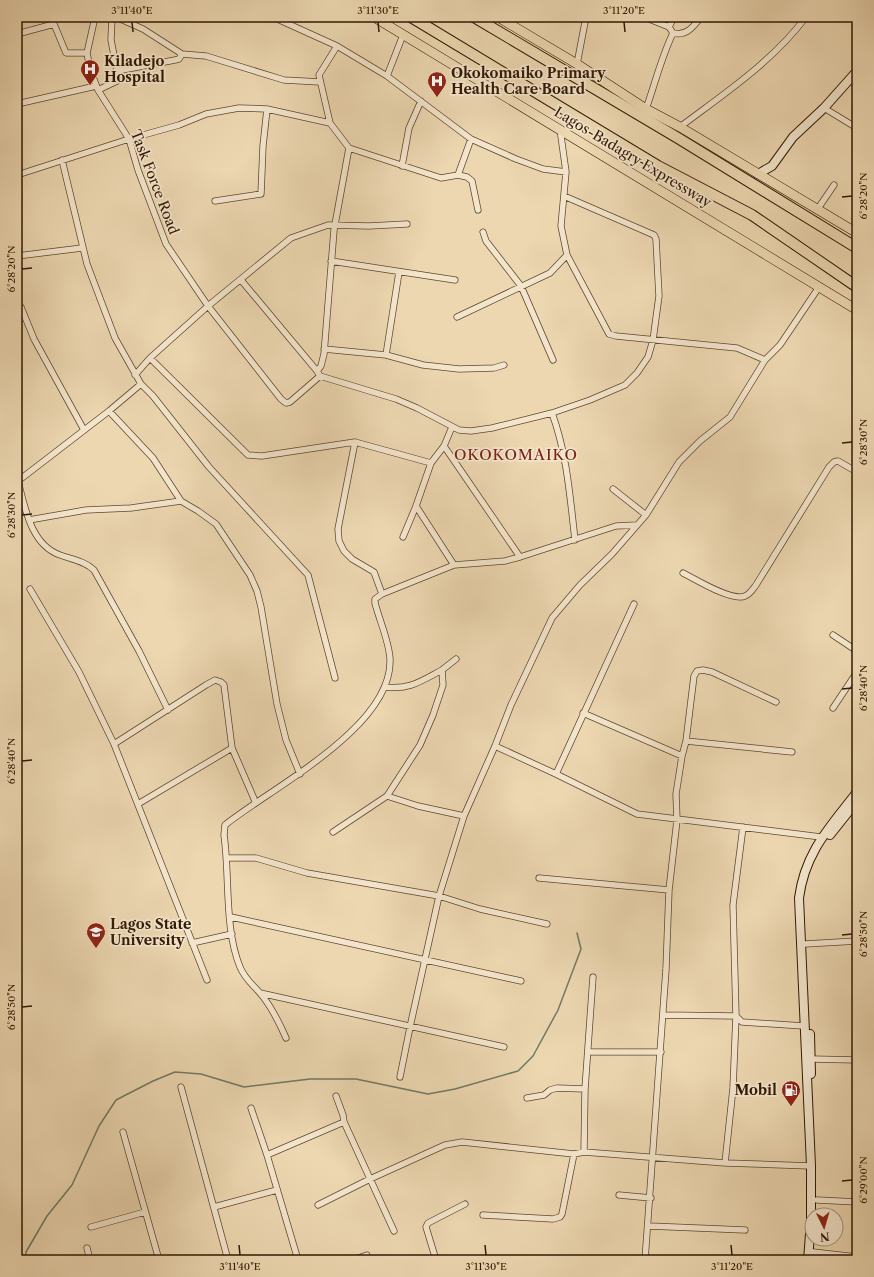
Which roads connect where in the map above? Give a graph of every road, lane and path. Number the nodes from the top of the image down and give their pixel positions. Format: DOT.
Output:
graph roads {
  1 [pos="95,17"];
  2 [pos="112,17"];
  3 [pos="116,17"];
  4 [pos="273,17"];
  5 [pos="374,17"];
  6 [pos="410,17"];
  7 [pos="474,17"];
  8 [pos="498,17"];
  9 [pos="586,17"];
  10 [pos="644,17"];
  11 [pos="674,17"];
  12 [pos="701,17"];
  13 [pos="806,17"];
  14 [pos="669,27"];
  15 [pos="673,33"];
  16 [pos="17,34"];
  17 [pos="403,35"];
  18 [pos="338,46"];
  19 [pos="87,53"];
  20 [pos="182,54"];
  21 [pos="577,64"];
  22 [pos="117,71"];
  23 [pos="857,71"];
  24 [pos="387,76"];
  25 [pos="320,82"];
  26 [pos="97,88"];
  27 [pos="421,101"];
  28 [pos="17,104"];
  29 [pos="824,108"];
  30 [pos="267,109"];
  31 [pos="646,109"];
  32 [pos="330,123"];
  33 [pos="680,127"];
  34 [pos="560,128"];
  35 [pos="857,128"];
  36 [pos="128,139"];
  37 [pos="471,139"];
  38 [pos="349,148"];
  39 [pos="62,160"];
  40 [pos="402,166"];
  41 [pos="772,166"];
  42 [pos="566,172"];
  43 [pos="17,174"];
  44 [pos="758,174"];
  45 [pos="458,175"];
  46 [pos="771,182"];
  47 [pos="834,185"];
  48 [pos="564,196"];
  49 [pos="215,202"];
  50 [pos="478,210"];
  51 [pos="817,210"];
  52 [pos="407,224"];
  53 [pos="335,225"];
  54 [pos="483,232"];
  55 [pos="857,233"];
  56 [pos="82,248"];
  57 [pos="857,248"];
  58 [pos="567,255"];
  59 [pos="17,256"];
  60 [pos="331,261"];
  61 [pos="399,272"];
  62 [pos="241,280"];
  63 [pos="455,280"];
  64 [pos="521,286"];
  65 [pos="819,287"];
  66 [pos="857,287"];
  67 [pos="208,306"];
  68 [pos="21,307"];
  69 [pos="857,310"];
  70 [pos="457,317"];
  71 [pos="654,340"];
  72 [pos="324,348"];
  73 [pos="386,355"];
  74 [pos="150,358"];
  75 [pos="553,360"];
  76 [pos="765,360"];
  77 [pos="504,365"];
  78 [pos="319,374"];
  79 [pos="135,375"];
  80 [pos="141,384"];
  81 [pos="109,411"];
  82 [pos="552,413"];
  83 [pos="452,427"];
  84 [pos="84,430"];
  85 [pos="354,442"];
  86 [pos="444,446"];
  87 [pos="431,463"];
  88 [pos="857,472"];
  89 [pos="613,489"];
  90 [pos="181,501"];
  91 [pos="416,506"];
  92 [pos="646,515"];
  93 [pos="29,520"];
  94 [pos="636,525"];
  95 [pos="404,537"];
  96 [pos="575,540"];
  97 [pos="520,557"];
  98 [pos="454,565"];
  99 [pos="683,572"];
  100 [pos="30,589"];
  101 [pos="382,594"];
  102 [pos="634,604"];
  103 [pos="833,635"];
  104 [pos="857,651"];
  105 [pos="456,659"];
  106 [pos="442,670"];
  107 [pos="857,672"];
  108 [pos="335,678"];
  109 [pos="385,687"];
  110 [pos="776,702"];
  111 [pos="833,708"];
  112 [pos="168,710"];
  113 [pos="583,713"];
  114 [pos="686,740"];
  115 [pos="114,744"];
  116 [pos="495,746"];
  117 [pos="232,748"];
  118 [pos="792,752"];
  119 [pos="682,756"];
  120 [pos="300,774"];
  121 [pos="556,774"];
  122 [pos="857,792"];
  123 [pos="387,796"];
  124 [pos="255,801"];
  125 [pos="857,801"];
  126 [pos="138,804"];
  127 [pos="464,816"];
  128 [pos="677,820"];
  129 [pos="743,827"];
  130 [pos="334,832"];
  131 [pos="821,836"];
  132 [pos="227,858"];
  133 [pos="539,878"];
  134 [pos="669,890"];
  135 [pos="439,896"];
  136 [pos="231,917"];
  137 [pos="548,924"];
  138 [pos="232,934"];
  139 [pos="857,941"];
  140 [pos="192,943"];
  141 [pos="805,944"];
  142 [pos="424,960"];
  143 [pos="593,977"];
  144 [pos="207,980"];
  145 [pos="521,982"];
  146 [pos="260,993"];
  147 [pos="663,1015"];
  148 [pos="736,1016"];
  149 [pos="804,1026"];
  150 [pos="410,1027"];
  151 [pos="286,1038"];
  152 [pos="504,1047"];
  153 [pos="589,1052"];
  154 [pos="661,1052"];
  155 [pos="811,1059"];
  156 [pos="857,1060"];
  157 [pos="400,1077"];
  158 [pos="182,1087"];
  159 [pos="585,1089"];
  160 [pos="336,1096"];
  161 [pos="527,1098"];
  162 [pos="251,1108"];
  163 [pos="344,1122"];
  164 [pos="123,1132"];
  165 [pos="584,1152"];
  166 [pos="574,1154"];
  167 [pos="267,1155"];
  168 [pos="653,1157"];
  169 [pos="725,1163"];
  170 [pos="811,1166"];
  171 [pos="370,1179"];
  172 [pos="277,1190"];
  173 [pos="619,1195"];
  174 [pos="650,1198"];
  175 [pos="817,1200"];
  176 [pos="857,1202"];
  177 [pos="465,1204"];
  178 [pos="318,1205"];
  179 [pos="214,1207"];
  180 [pos="817,1207"];
  181 [pos="145,1212"];
  182 [pos="483,1215"];
  183 [pos="649,1226"];
  184 [pos="91,1227"];
  185 [pos="745,1230"];
  186 [pos="394,1231"];
  187 [pos="87,1248"];
  188 [pos="367,1255"];
  189 [pos="813,1256"];
  190 [pos="857,1257"];
  191 [pos="90,1260"];
  192 [pos="159,1260"];
  193 [pos="228,1260"];
  194 [pos="298,1260"];
  195 [pos="352,1260"];
  196 [pos="436,1260"];
  197 [pos="512,1260"];
  198 [pos="522,1260"];
  199 [pos="645,1260"];
  200 [pos="808,1260"];
  1 -- 19 [label="street, Task Force Road"];
  2 -- 22 [label="street"];
  3 -- 20 [label="street"];
  4 -- 18 [label="street"];
  5 -- 17 [label="main road, Lagos-Badagry Expressway"];
  6 -- 66 [label="highway, Lagos-Badagry Expressway"];
  7 -- 57 [label="highway"];
  8 -- 21 [label="main road"];
  9 -- 21 [label="street"];
  10 -- 14 [label="street"];
  11 -- 14 [label="street"];
  12 -- 15 [label="street"];
  13 -- 33 [label="street"];
  14 -- 15 [label="street"];
  15 -- 31 [label="street"];
  16 -- 19 [label="street"];
  17 -- 24 [label="street"];
  17 -- 34 [label="main road, Lagos-Badagry Expressway"];
  18 -- 24 [label="street"];
  18 -- 25 [label="street"];
  19 -- 26 [label="street, Task Force Road"];
  20 -- 22 [label="street"];
  20 -- 25 [label="street"];
  21 -- 31 [label="main road"];
  22 -- 26 [label="street"];
  23 -- 29 [label="street"];
  24 -- 27 [label="street"];
  25 -- 32 [label="street"];
  26 -- 28 [label="street"];
  26 -- 36 [label="street, Task Force Road"];
  27 -- 37 [label="street"];
  27 -- 40 [label="street"];
  29 -- 35 [label="street"];
  29 -- 41 [label="street"];
  30 -- 32 [label="street"];
  30 -- 36 [label="street"];
  30 -- 49 [label="street"];
  31 -- 33 [label="main road"];
  32 -- 38 [label="street"];
  33 -- 44 [label="main road"];
  34 -- 42 [label="street"];
  34 -- 65 [label="main road, Lagos-Badagry Expressway"];
  36 -- 39 [label="street"];
  36 -- 67 [label="street, Task Force Road"];
  37 -- 42 [label="street"];
  37 -- 45 [label="street"];
  38 -- 40 [label="street"];
  38 -- 53 [label="street"];
  39 -- 43 [label="street"];
  39 -- 56 [label="street"];
  40 -- 45 [label="street"];
  41 -- 44 [label="street"];
  41 -- 46 [label="street"];
  42 -- 48 [label="street"];
  44 -- 46 [label="main road"];
  45 -- 50 [label="street"];
  46 -- 51 [label="main road"];
  47 -- 51 [label="street"];
  48 -- 58 [label="street"];
  48 -- 71 [label="street"];
  51 -- 55 [label="main road"];
  52 -- 53 [label="street"];
  53 -- 60 [label="street"];
  53 -- 62 [label="street"];
  54 -- 64 [label="street"];
  56 -- 59 [label="street"];
  56 -- 79 [label="street"];
  58 -- 64 [label="street"];
  58 -- 71 [label="street"];
  60 -- 61 [label="street"];
  60 -- 72 [label="street"];
  61 -- 63 [label="street"];
  61 -- 73 [label="street"];
  62 -- 67 [label="street"];
  62 -- 78 [label="street"];
  64 -- 70 [label="street"];
  64 -- 75 [label="street"];
  65 -- 69 [label="main road, Lagos-Badagry Expressway"];
  65 -- 76 [label="street"];
  67 -- 74 [label="street"];
  67 -- 78 [label="street, Task Force Road"];
  68 -- 84 [label="street"];
  71 -- 76 [label="street"];
  71 -- 82 [label="street"];
  72 -- 73 [label="street"];
  72 -- 78 [label="street"];
  73 -- 77 [label="street"];
  74 -- 79 [label="street"];
  74 -- 85 [label="street"];
  76 -- 92 [label="street"];
  78 -- 83 [label="street"];
  79 -- 80 [label="street"];
  80 -- 81 [label="street"];
  80 -- 108 [label="street"];
  81 -- 84 [label="street"];
  81 -- 90 [label="street"];
  82 -- 83 [label="street"];
  82 -- 96 [label="street"];
  83 -- 86 [label="street"];
  84 -- 93 [label="street"];
  85 -- 87 [label="street"];
  85 -- 101 [label="street"];
  86 -- 87 [label="street"];
  86 -- 97 [label="street"];
  87 -- 91 [label="street"];
  88 -- 99 [label="street"];
  89 -- 92 [label="street"];
  90 -- 93 [label="street"];
  90 -- 120 [label="street"];
  91 -- 95 [label="street"];
  91 -- 98 [label="street"];
  92 -- 94 [label="street"];
  93 -- 112 [label="street"];
  94 -- 96 [label="street"];
  94 -- 116 [label="street"];
  96 -- 97 [label="street"];
  97 -- 98 [label="street"];
  98 -- 101 [label="street"];
  100 -- 115 [label="street"];
  101 -- 109 [label="street"];
  102 -- 113 [label="street"];
  103 -- 104 [label="street"];
  105 -- 106 [label="street"];
  106 -- 109 [label="street"];
  106 -- 123 [label="street"];
  107 -- 111 [label="street"];
  109 -- 120 [label="street"];
  110 -- 114 [label="street"];
  112 -- 115 [label="street"];
  112 -- 117 [label="street"];
  113 -- 119 [label="street"];
  113 -- 121 [label="street"];
  114 -- 118 [label="street"];
  114 -- 119 [label="street"];
  115 -- 126 [label="street"];
  116 -- 121 [label="street"];
  116 -- 127 [label="street"];
  117 -- 124 [label="street"];
  117 -- 126 [label="street"];
  119 -- 128 [label="street"];
  120 -- 124 [label="street"];
  121 -- 128 [label="street"];
  122 -- 131 [label="street"];
  123 -- 127 [label="street"];
  123 -- 130 [label="street"];
  124 -- 132 [label="street"];
  125 -- 141 [label="street"];
  126 -- 140 [label="street"];
  127 -- 135 [label="street"];
  128 -- 129 [label="street"];
  128 -- 134 [label="street"];
  129 -- 131 [label="street"];
  129 -- 148 [label="street"];
  131 -- 149 [label="street"];
  132 -- 135 [label="street"];
  132 -- 136 [label="street"];
  133 -- 134 [label="street"];
  134 -- 147 [label="street"];
  135 -- 137 [label="street"];
  135 -- 142 [label="street"];
  136 -- 138 [label="street"];
  136 -- 142 [label="street"];
  138 -- 140 [label="street"];
  138 -- 146 [label="street"];
  139 -- 141 [label="street"];
  140 -- 144 [label="street"];
  141 -- 155 [label="street"];
  142 -- 145 [label="street"];
  142 -- 150 [label="street"];
  143 -- 153 [label="street"];
  146 -- 150 [label="street"];
  146 -- 151 [label="street"];
  147 -- 148 [label="street"];
  147 -- 154 [label="street"];
  148 -- 149 [label="street"];
  148 -- 169 [label="street"];
  149 -- 170 [label="street"];
  150 -- 152 [label="street"];
  150 -- 157 [label="street"];
  153 -- 154 [label="street"];
  153 -- 159 [label="street"];
  154 -- 168 [label="street"];
  155 -- 156 [label="street"];
  155 -- 175 [label="street"];
  158 -- 179 [label="street"];
  159 -- 161 [label="street"];
  159 -- 165 [label="street"];
  160 -- 163 [label="street"];
  162 -- 167 [label="street"];
  163 -- 167 [label="street"];
  163 -- 171 [label="street"];
  164 -- 181 [label="street"];
  165 -- 166 [label="street"];
  165 -- 168 [label="street"];
  166 -- 171 [label="street"];
  166 -- 182 [label="street"];
  167 -- 172 [label="street"];
  168 -- 169 [label="street"];
  168 -- 174 [label="street"];
  169 -- 170 [label="street"];
  170 -- 200 [label="street"];
  171 -- 178 [label="street"];
  171 -- 186 [label="street"];
  172 -- 179 [label="street"];
  172 -- 194 [label="street"];
  173 -- 174 [label="street"];
  174 -- 183 [label="street"];
  175 -- 176 [label="street"];
  175 -- 180 [label="street"];
  177 -- 196 [label="street"];
  179 -- 193 [label="street"];
  181 -- 184 [label="street"];
  181 -- 192 [label="street"];
  183 -- 185 [label="street"];
  183 -- 199 [label="street"];
  187 -- 191 [label="street"];
  188 -- 195 [label="street"];
  189 -- 190 [label="street"];
  197 -- 198 [label="street"];
}
